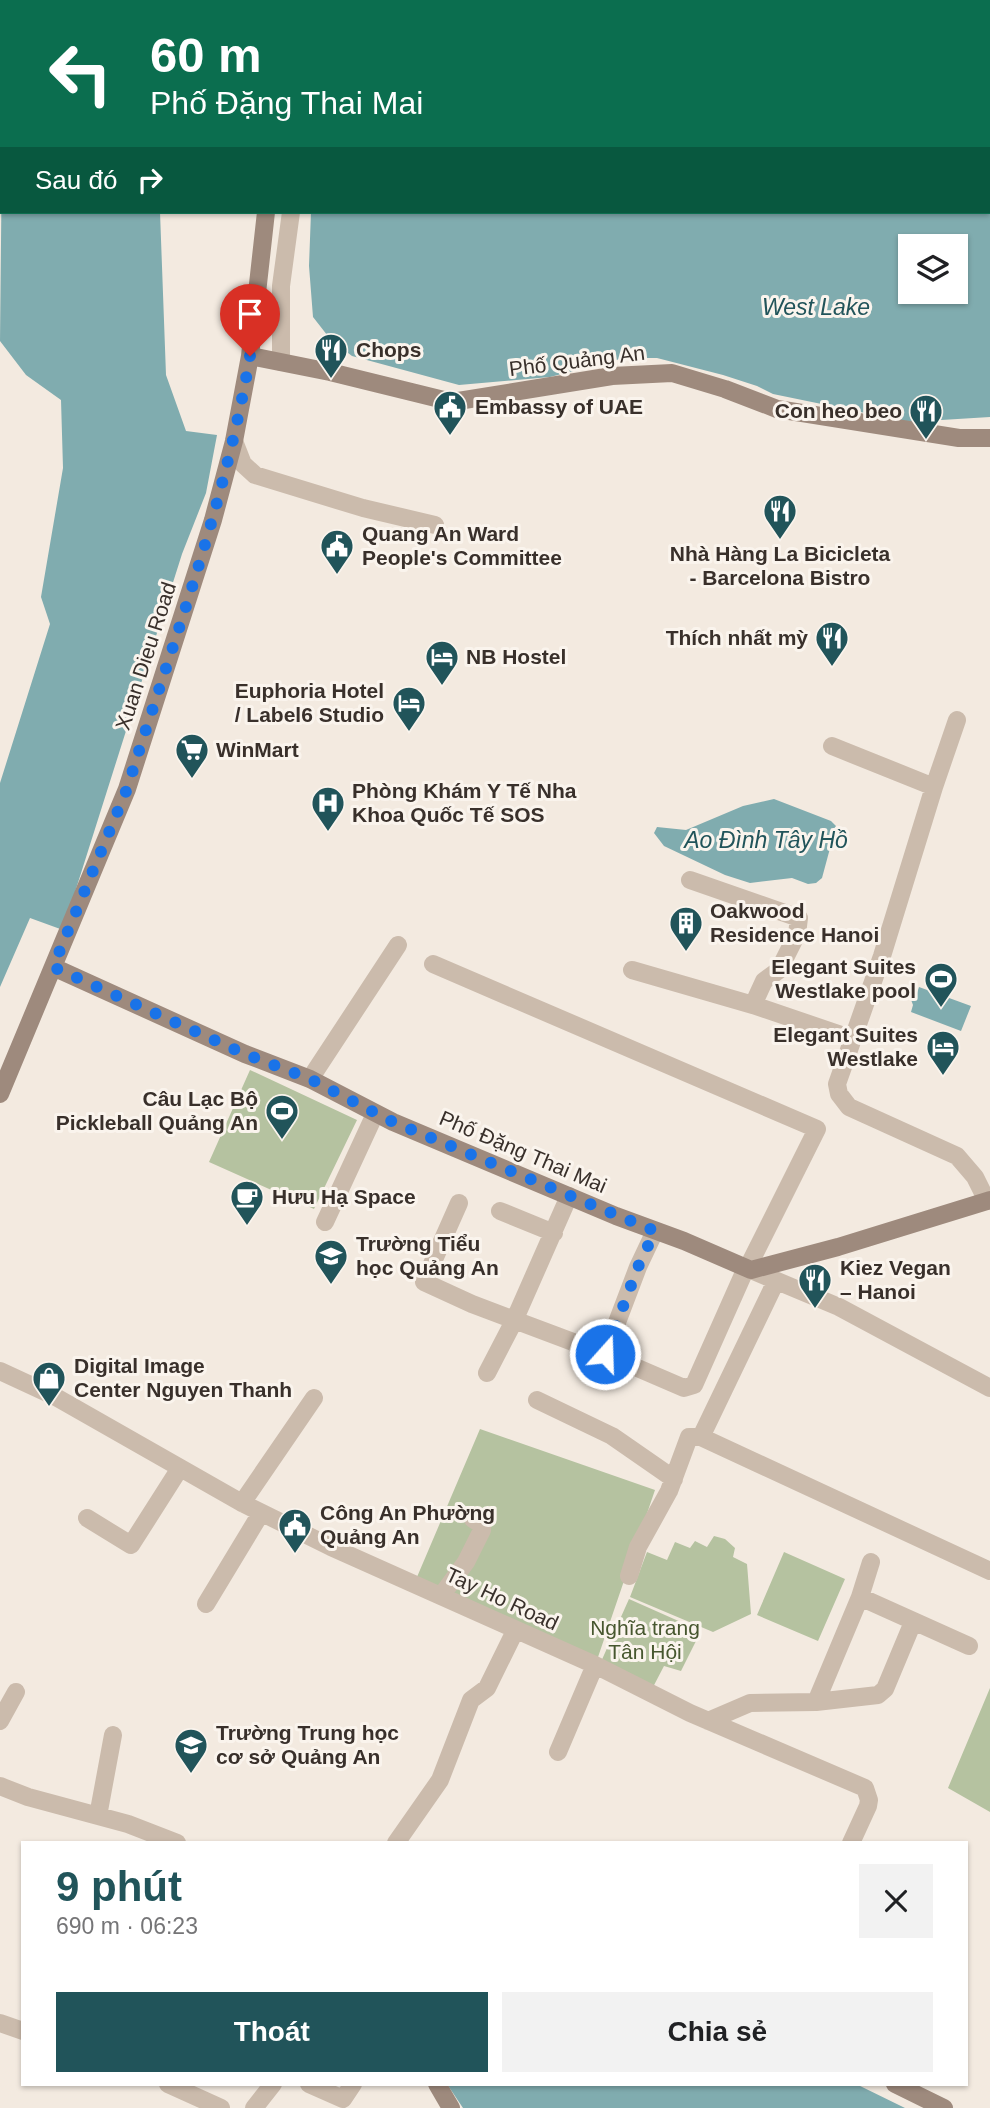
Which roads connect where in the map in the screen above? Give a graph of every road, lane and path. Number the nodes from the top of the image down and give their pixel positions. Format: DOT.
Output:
graph roads {
  1 [pos="266,214"];
  2 [pos="291,214"];
  3 [pos="250,356"];
  4 [pos="281,362"];
  5 [pos="990,438"];
  6 [pos="234,441"];
  7 [pos="435,525"];
  8 [pos="957,720"];
  9 [pos="832,746"];
  10 [pos="933,787"];
  11 [pos="690,880"];
  12 [pos="398,945"];
  13 [pos="432,964"];
  14 [pos="53,967"];
  15 [pos="632,970"];
  16 [pos="753,1005"];
  17 [pos="853,1039"];
  18 [pos="310,1079"];
  19 [pos="0,1094"];
  20 [pos="375,1114"];
  21 [pos="569,1196"];
  22 [pos="988,1200"];
  23 [pos="459,1203"];
  24 [pos="500,1211"];
  25 [pos="325,1222"];
  26 [pos="655,1231"];
  27 [pos="554,1233"];
  28 [pos="748,1269"];
  29 [pos="776,1281"];
  30 [pos="514,1321"];
  31 [pos="605,1354"];
  32 [pos="0,1371"];
  33 [pos="487,1373"];
  34 [pos="990,1388"];
  35 [pos="314,1398"];
  36 [pos="537,1400"];
  37 [pos="701,1437"];
  38 [pos="180,1468"];
  39 [pos="674,1479"];
  40 [pos="242,1503"];
  41 [pos="261,1513"];
  42 [pos="87,1518"];
  43 [pos="473,1519"];
  44 [pos="871,1562"];
  45 [pos="990,1570"];
  46 [pos="629,1576"];
  47 [pos="442,1596"];
  48 [pos="860,1597"];
  49 [pos="206,1604"];
  50 [pos="913,1622"];
  51 [pos="514,1631"];
  52 [pos="969,1646"];
  53 [pos="596,1665"];
  54 [pos="16,1692"];
  55 [pos="816,1702"];
  56 [pos="0,1720"];
  57 [pos="708,1721"];
  58 [pos="113,1735"];
  59 [pos="558,1752"];
  60 [pos="0,1786"];
  61 [pos="98,1815"];
  62 [pos="172,1841"];
  63 [pos="397,1841"];
  64 [pos="852,1841"];
  65 [pos="0,2023"];
  66 [pos="21,2030"];
  67 [pos="172,2086"];
  68 [pos="271,2086"];
  69 [pos="314,2086"];
  70 [pos="352,2086"];
  71 [pos="438,2086"];
  72 [pos="899,2086"];
  73 [pos="221,2108"];
  74 [pos="254,2108"];
  75 [pos="451,2108"];
  76 [pos="944,2108"];
  1 -- 3 [label="street, Xuan Dieu Road"];
  2 -- 4 [label="street"];
  3 -- 4 [label="street, Phố Quảng An"];
  3 -- 6 [label="street, Xuan Dieu Road"];
  4 -- 5 [label="street, Phố Quảng An"];
  6 -- 7 [label="street"];
  6 -- 14 [label="street, Xuan Dieu Road"];
  8 -- 10 [label="street"];
  9 -- 10 [label="street"];
  10 -- 17 [label="street"];
  11 -- 16 [label="street"];
  12 -- 18 [label="street"];
  13 -- 28 [label="street"];
  14 -- 18 [label="street, Phố Đặng Thai Mai"];
  14 -- 19 [label="street, Xuan Dieu Road"];
  15 -- 16 [label="street"];
  16 -- 17 [label="street"];
  17 -- 22 [label="street"];
  18 -- 20 [label="street, Phố Đặng Thai Mai"];
  20 -- 21 [label="street, Phố Đặng Thai Mai"];
  20 -- 25 [label="street"];
  21 -- 26 [label="street, Phố Đặng Thai Mai"];
  21 -- 27 [label="street"];
  22 -- 28 [label="street"];
  23 -- 30 [label="street"];
  24 -- 27 [label="street"];
  26 -- 28 [label="street, Phố Đặng Thai Mai"];
  26 -- 31 [label="street"];
  27 -- 30 [label="street"];
  28 -- 29 [label="street"];
  28 -- 31 [label="street"];
  29 -- 34 [label="street"];
  29 -- 37 [label="street"];
  30 -- 31 [label="street"];
  30 -- 33 [label="street"];
  32 -- 38 [label="street, Tay Ho Road"];
  35 -- 40 [label="street"];
  36 -- 39 [label="street"];
  37 -- 39 [label="street"];
  37 -- 45 [label="street"];
  38 -- 40 [label="street, Tay Ho Road"];
  38 -- 42 [label="street"];
  39 -- 46 [label="street"];
  40 -- 41 [label="street, Tay Ho Road"];
  41 -- 47 [label="street, Tay Ho Road"];
  41 -- 49 [label="street"];
  43 -- 47 [label="street"];
  44 -- 48 [label="street"];
  47 -- 51 [label="street, Tay Ho Road"];
  48 -- 50 [label="street"];
  48 -- 55 [label="street"];
  50 -- 52 [label="street"];
  50 -- 55 [label="street"];
  51 -- 53 [label="street, Tay Ho Road"];
  51 -- 63 [label="street"];
  53 -- 57 [label="street, Tay Ho Road"];
  53 -- 59 [label="street"];
  54 -- 56 [label="street"];
  55 -- 57 [label="street"];
  57 -- 64 [label="street, Tay Ho Road"];
  58 -- 61 [label="street"];
  60 -- 61 [label="street"];
  61 -- 62 [label="street"];
  65 -- 66 [label="street"];
  67 -- 73 [label="street"];
  68 -- 74 [label="street"];
  69 -- 70 [label="street"];
  71 -- 75 [label="street"];
  72 -- 76 [label="street"];
}
